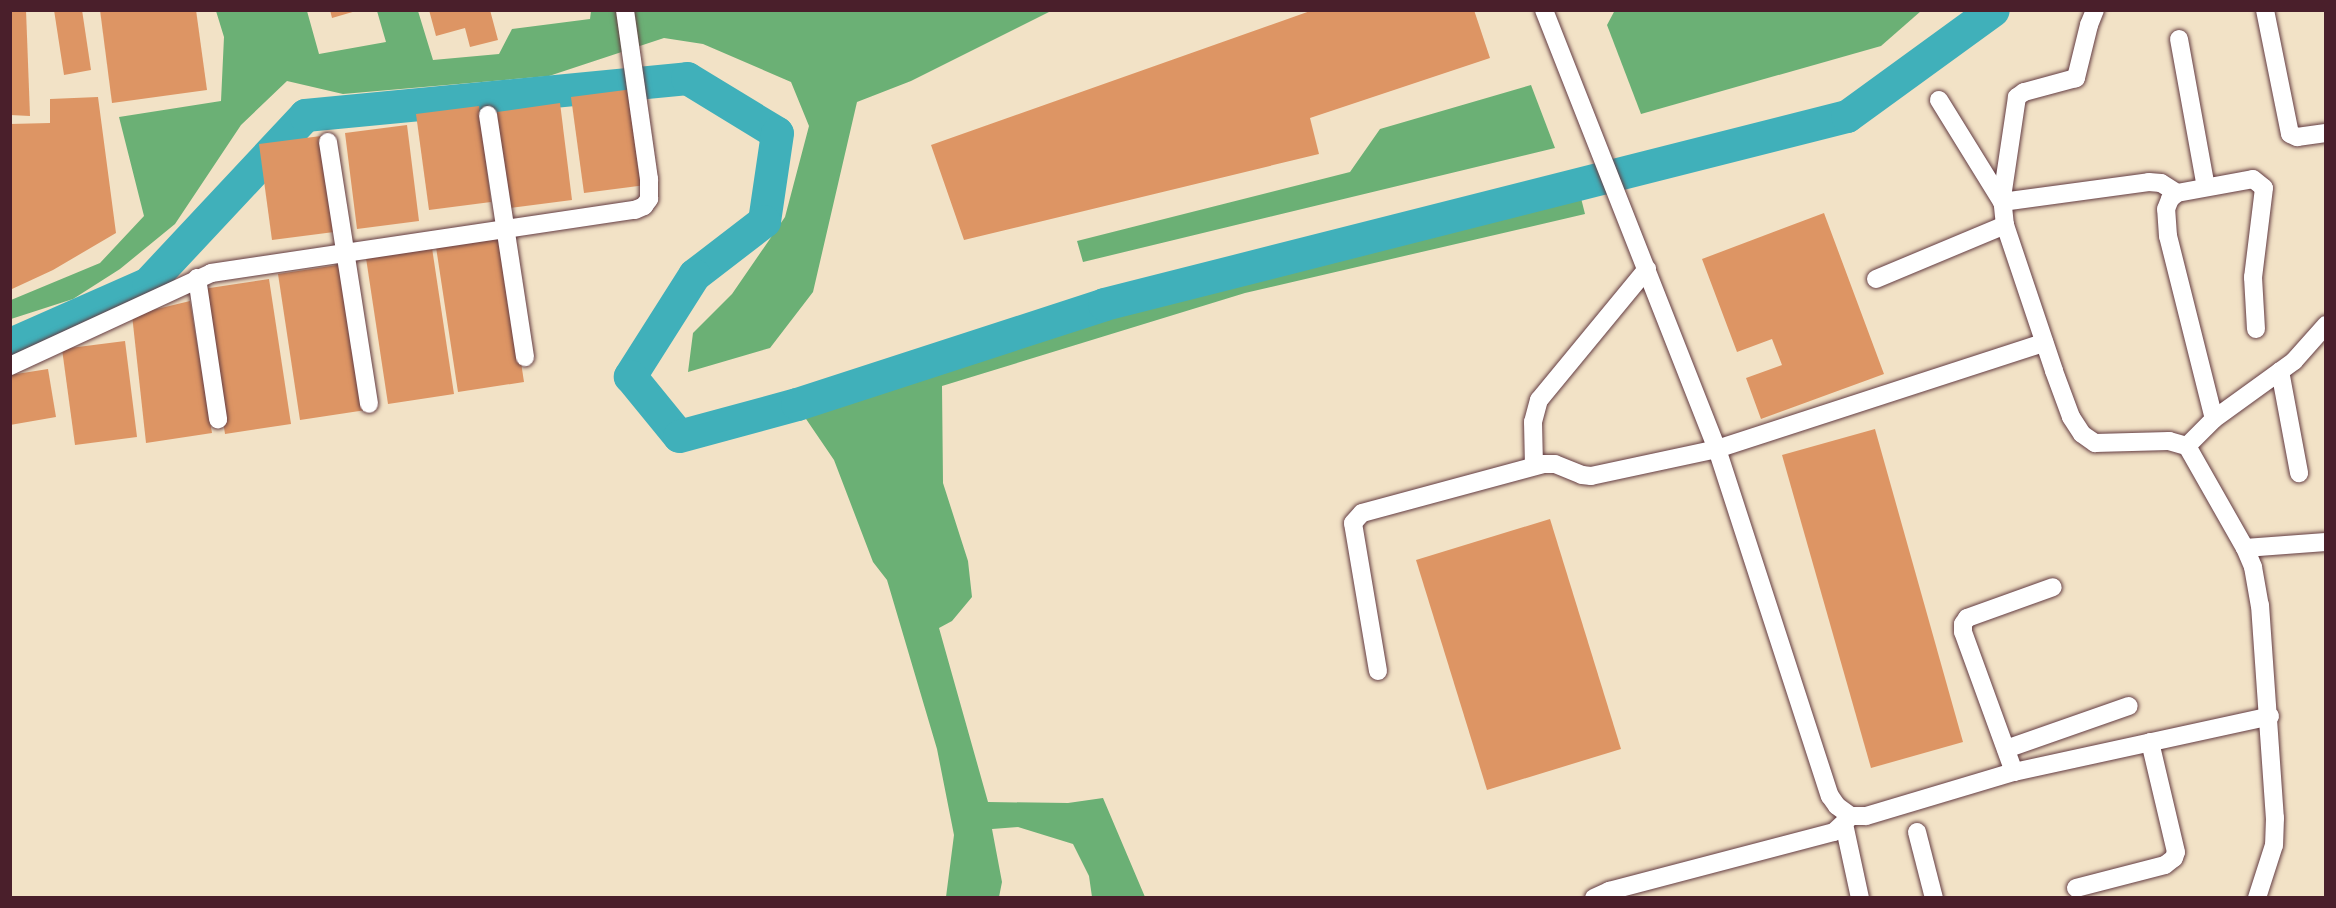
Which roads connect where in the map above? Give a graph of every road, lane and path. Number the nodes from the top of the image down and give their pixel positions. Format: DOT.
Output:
graph roads {
  1 [pos="1544,10"];
  2 [pos="2096,10"];
  3 [pos="2265,10"];
  4 [pos="626,14"];
  5 [pos="2179,39"];
  6 [pos="1939,100"];
  7 [pos="488,115"];
  8 [pos="2325,133"];
  9 [pos="328,142"];
  10 [pos="2206,187"];
  11 [pos="2177,193"];
  12 [pos="2002,202"];
  13 [pos="2005,225"];
  14 [pos="504,230"];
  15 [pos="345,253"];
  16 [pos="1647,269"];
  17 [pos="196,278"];
  18 [pos="1876,279"];
  19 [pos="2325,325"];
  20 [pos="2256,329"];
  21 [pos="2044,343"];
  22 [pos="525,357"];
  23 [pos="10,366"];
  24 [pos="2280,371"];
  25 [pos="369,404"];
  26 [pos="218,419"];
  27 [pos="2214,420"];
  28 [pos="2187,446"];
  29 [pos="1717,449"];
  30 [pos="1534,466"];
  31 [pos="2299,473"];
  32 [pos="2325,542"];
  33 [pos="2245,548"];
  34 [pos="2053,587"];
  35 [pos="1378,671"];
  36 [pos="2129,706"];
  37 [pos="2270,716"];
  38 [pos="2150,742"];
  39 [pos="2006,749"];
  40 [pos="2014,772"];
  41 [pos="1848,820"];
  42 [pos="1917,832"];
  43 [pos="2076,888"];
  44 [pos="1594,897"];
  45 [pos="1860,897"];
  46 [pos="1934,897"];
  47 [pos="2257,897"];
  1 -- 16 [label="street"];
  2 -- 12 [label="street"];
  3 -- 8 [label="street"];
  4 -- 14 [label="street"];
  5 -- 10 [label="street"];
  6 -- 12 [label="street"];
  7 -- 14 [label="street"];
  9 -- 15 [label="street"];
  10 -- 11 [label="street"];
  10 -- 20 [label="street"];
  11 -- 12 [label="street"];
  11 -- 27 [label="street"];
  12 -- 13 [label="street"];
  13 -- 18 [label="street"];
  13 -- 21 [label="street"];
  14 -- 15 [label="street"];
  14 -- 22 [label="street"];
  15 -- 17 [label="street"];
  15 -- 25 [label="street"];
  16 -- 29 [label="street"];
  16 -- 30 [label="street"];
  17 -- 23 [label="street"];
  17 -- 26 [label="street"];
  19 -- 24 [label="street"];
  21 -- 28 [label="street"];
  21 -- 29 [label="street"];
  24 -- 27 [label="street"];
  24 -- 31 [label="street"];
  27 -- 28 [label="street"];
  28 -- 33 [label="street"];
  29 -- 30 [label="street"];
  29 -- 41 [label="street"];
  30 -- 35 [label="street"];
  32 -- 33 [label="street"];
  33 -- 37 [label="street"];
  34 -- 39 [label="street"];
  36 -- 39 [label="street"];
  37 -- 38 [label="street"];
  37 -- 47 [label="street"];
  38 -- 40 [label="street"];
  38 -- 43 [label="street"];
  39 -- 40 [label="street"];
  40 -- 41 [label="street"];
  41 -- 44 [label="street"];
  41 -- 45 [label="street"];
  42 -- 46 [label="street"];
}
